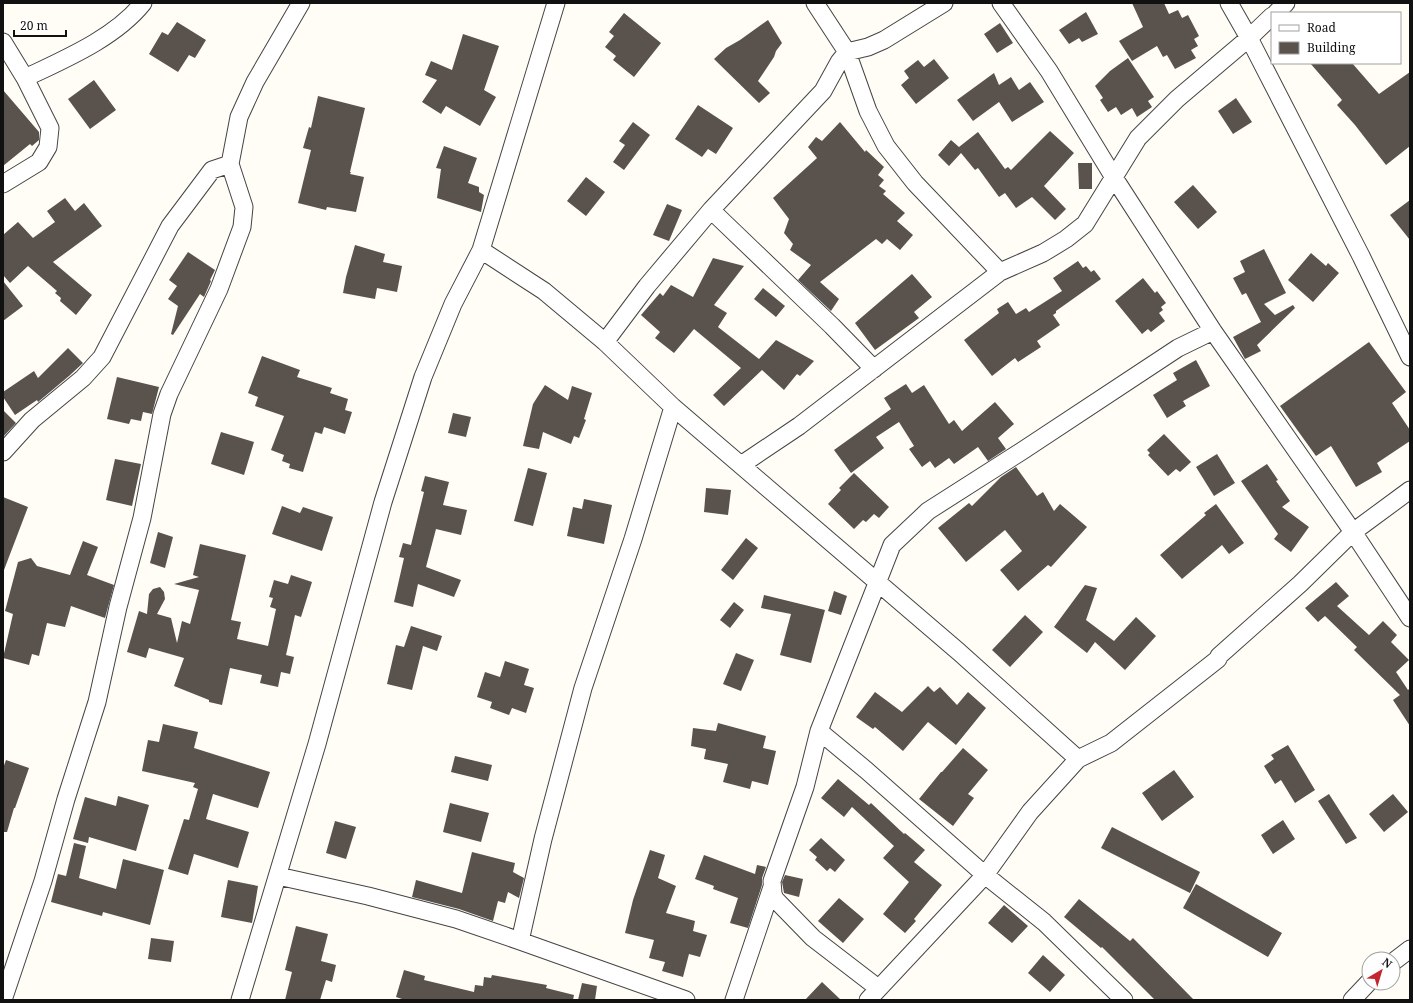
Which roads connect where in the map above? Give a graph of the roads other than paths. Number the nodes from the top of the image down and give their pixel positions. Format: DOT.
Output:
graph roads {
  1 [pos="143,3"];
  2 [pos="301,3"];
  3 [pos="556,3"];
  4 [pos="815,3"];
  5 [pos="944,3"];
  6 [pos="1001,3"];
  7 [pos="1229,3"];
  8 [pos="1286,3"];
  9 [pos="1277,12"];
  10 [pos="1271,17"];
  11 [pos="1249,38"];
  12 [pos="3,42"];
  13 [pos="847,52"];
  14 [pos="25,78"];
  15 [pos="230,164"];
  16 [pos="1113,176"];
  17 [pos="3,184"];
  18 [pos="711,210"];
  19 [pos="481,250"];
  20 [pos="1000,272"];
  21 [pos="1213,332"];
  22 [pos="605,342"];
  23 [pos="1410,356"];
  24 [pos="874,369"];
  25 [pos="673,407"];
  26 [pos="3,452"];
  27 [pos="741,465"];
  28 [pos="1410,490"];
  29 [pos="1352,532"];
  30 [pos="877,581"];
  31 [pos="1410,618"];
  32 [pos="819,731"];
  33 [pos="1078,759"];
  34 [pos="985,875"];
  35 [pos="278,876"];
  36 [pos="772,887"];
  37 [pos="520,941"];
  38 [pos="1410,949"];
  39 [pos="1401,956"];
  40 [pos="1361,990"];
  41 [pos="873,994"];
  42 [pos="3,1000"];
  43 [pos="240,1000"];
  44 [pos="686,1000"];
  45 [pos="734,1000"];
  46 [pos="1124,1000"];
  47 [pos="1352,1000"];
  1 -- 14 [label="street"];
  2 -- 15 [label="street"];
  3 -- 19 [label="street"];
  4 -- 13 [label="street"];
  5 -- 13 [label="street"];
  6 -- 16 [label="street"];
  7 -- 11 [label="street"];
  8 -- 9 [label="street"];
  10 -- 11 [label="street"];
  11 -- 16 [label="street"];
  11 -- 23 [label="street"];
  12 -- 14 [label="street"];
  13 -- 18 [label="street"];
  13 -- 20 [label="street"];
  14 -- 17 [label="street"];
  15 -- 26 [label="street"];
  15 -- 42 [label="street"];
  16 -- 20 [label="street"];
  16 -- 21 [label="street"];
  18 -- 22 [label="street"];
  18 -- 24 [label="street"];
  19 -- 22 [label="street"];
  19 -- 35 [label="street"];
  20 -- 24 [label="street"];
  21 -- 29 [label="street"];
  21 -- 30 [label="street"];
  22 -- 25 [label="street"];
  24 -- 27 [label="street"];
  25 -- 27 [label="street"];
  25 -- 37 [label="street"];
  27 -- 30 [label="street"];
  28 -- 29 [label="street"];
  29 -- 31 [label="street"];
  29 -- 33 [label="street"];
  30 -- 32 [label="street"];
  30 -- 33 [label="street"];
  32 -- 34 [label="street"];
  32 -- 36 [label="street"];
  33 -- 34 [label="street"];
  34 -- 41 [label="street"];
  34 -- 46 [label="street"];
  35 -- 37 [label="street"];
  35 -- 43 [label="street"];
  36 -- 41 [label="street"];
  36 -- 45 [label="street"];
  37 -- 44 [label="street"];
  38 -- 39 [label="street"];
  40 -- 47 [label="street"];
}
